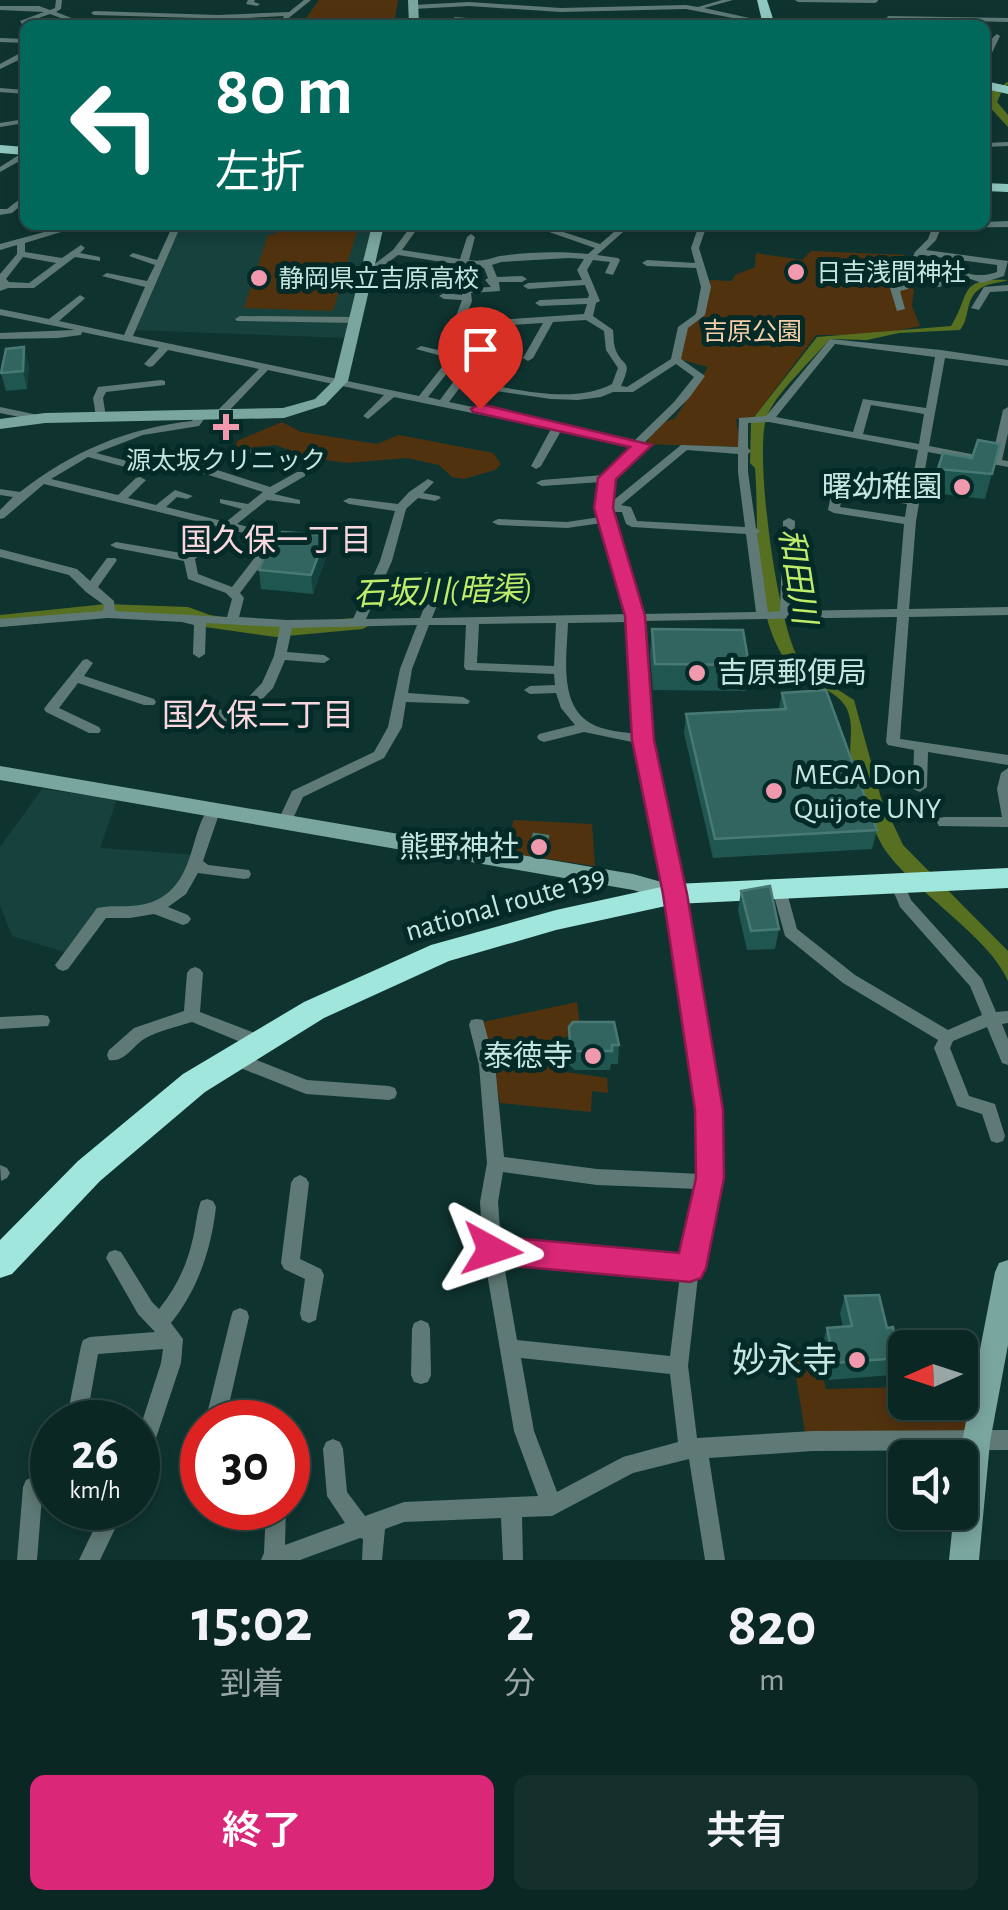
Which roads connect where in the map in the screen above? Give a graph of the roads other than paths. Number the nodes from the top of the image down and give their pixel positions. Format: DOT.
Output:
graph roads {
  1 [pos="58,0"];
  2 [pos="175,0"];
  3 [pos="652,0"];
  4 [pos="730,0"];
  5 [pos="798,0"];
  6 [pos="875,1"];
  7 [pos="302,2"];
  8 [pos="459,2"];
  9 [pos="413,3"];
  10 [pos="536,3"];
  11 [pos="13,4"];
  12 [pos="714,5"];
  13 [pos="686,6"];
  14 [pos="0,8"];
  15 [pos="594,8"];
  16 [pos="659,8"];
  17 [pos="561,10"];
  18 [pos="169,12"];
  19 [pos="50,13"];
  20 [pos="94,13"];
  21 [pos="290,14"];
  22 [pos="698,14"];
  23 [pos="664,18"];
  24 [pos="456,19"];
  25 [pos="22,20"];
  26 [pos="60,20"];
  27 [pos="212,20"];
  28 [pos="285,20"];
  29 [pos="480,20"];
  30 [pos="559,20"];
  31 [pos="599,20"];
  32 [pos="743,20"];
  33 [pos="997,36"];
  34 [pos="990,49"];
  35 [pos="14,76"];
  36 [pos="1,90"];
  37 [pos="68,230"];
  38 [pos="175,230"];
  39 [pos="377,230"];
  40 [pos="412,230"];
  41 [pos="549,230"];
  42 [pos="622,230"];
  43 [pos="701,230"];
  44 [pos="896,230"];
  45 [pos="935,230"];
  46 [pos="472,237"];
  47 [pos="895,238"];
  48 [pos="0,247"];
  49 [pos="602,247"];
  50 [pos="21,249"];
  51 [pos="396,252"];
  52 [pos="919,252"];
  53 [pos="133,256"];
  54 [pos="947,256"];
  55 [pos="590,257"];
  56 [pos="96,259"];
  57 [pos="62,261"];
  58 [pos="475,263"];
  59 [pos="646,263"];
  60 [pos="161,264"];
  61 [pos="1005,264"];
  62 [pos="701,266"];
  63 [pos="3,268"];
  64 [pos="955,272"];
  65 [pos="610,273"];
  66 [pos="367,274"];
  67 [pos="107,276"];
  68 [pos="496,280"];
  69 [pos="588,282"];
  70 [pos="151,285"];
  71 [pos="937,285"];
  72 [pos="3,286"];
  73 [pos="1008,288"];
  74 [pos="465,290"];
  75 [pos="444,296"];
  76 [pos="80,298"];
  77 [pos="125,300"];
  78 [pos="145,301"];
  79 [pos="595,301"];
  80 [pos="540,303"];
  81 [pos="976,308"];
  82 [pos="900,310"];
  83 [pos="0,312"];
  84 [pos="588,316"];
  85 [pos="240,319"];
  86 [pos="550,319"];
  87 [pos="355,320"];
  88 [pos="50,323"];
  89 [pos="464,325"];
  90 [pos="88,332"];
  91 [pos="0,336"];
  92 [pos="127,338"];
  93 [pos="166,346"];
  94 [pos="421,349"];
  95 [pos="942,353"];
  96 [pos="455,357"];
  97 [pos="528,358"];
  98 [pos="676,360"];
  99 [pos="1008,363"];
  100 [pos="149,364"];
  101 [pos="267,366"];
  102 [pos="341,381"];
  103 [pos="161,383"];
  104 [pos="615,389"];
  105 [pos="394,392"];
  106 [pos="423,397"];
  107 [pos="444,401"];
  108 [pos="0,410"];
  109 [pos="1008,410"];
  110 [pos="928,412"];
  111 [pos="210,415"];
  112 [pos="368,416"];
  113 [pos="101,417"];
  114 [pos="45,418"];
  115 [pos="769,419"];
  116 [pos="0,424"];
  117 [pos="559,425"];
  118 [pos="857,436"];
  119 [pos="639,442"];
  120 [pos="922,448"];
  121 [pos="746,451"];
  122 [pos="248,452"];
  123 [pos="88,454"];
  124 [pos="1002,463"];
  125 [pos="536,466"];
  126 [pos="203,469"];
  127 [pos="301,474"];
  128 [pos="607,478"];
  129 [pos="41,480"];
  130 [pos="140,480"];
  131 [pos="428,482"];
  132 [pos="542,483"];
  133 [pos="380,491"];
  134 [pos="0,492"];
  135 [pos="268,494"];
  136 [pos="414,494"];
  137 [pos="20,495"];
  138 [pos="187,496"];
  139 [pos="435,498"];
  140 [pos="119,500"];
  141 [pos="224,502"];
  142 [pos="296,502"];
  143 [pos="349,502"];
  144 [pos="913,502"];
  145 [pos="374,504"];
  146 [pos="250,508"];
  147 [pos="401,508"];
  148 [pos="158,509"];
  149 [pos="608,513"];
  150 [pos="0,516"];
  151 [pos="910,521"];
  152 [pos="498,522"];
  153 [pos="789,522"];
  154 [pos="227,526"];
  155 [pos="394,526"];
  156 [pos="410,528"];
  157 [pos="754,531"];
  158 [pos="116,546"];
  159 [pos="0,553"];
  160 [pos="189,558"];
  161 [pos="111,560"];
  162 [pos="428,576"];
  163 [pos="90,589"];
  164 [pos="233,593"];
  165 [pos="1008,611"];
  166 [pos="786,612"];
  167 [pos="901,612"];
  168 [pos="762,613"];
  169 [pos="108,614"];
  170 [pos="194,619"];
  171 [pos="635,619"];
  172 [pos="359,620"];
  173 [pos="562,620"];
  174 [pos="232,621"];
  175 [pos="473,621"];
  176 [pos="425,622"];
  177 [pos="0,623"];
  178 [pos="285,629"];
  179 [pos="199,654"];
  180 [pos="280,656"];
  181 [pos="324,659"];
  182 [pos="87,663"];
  183 [pos="561,670"];
  184 [pos="77,678"];
  185 [pos="530,690"];
  186 [pos="560,690"];
  187 [pos="401,697"];
  188 [pos="462,700"];
  189 [pos="148,702"];
  190 [pos="212,709"];
  191 [pos="585,727"];
  192 [pos="94,730"];
  193 [pos="544,737"];
  194 [pos="643,740"];
  195 [pos="921,746"];
  196 [pos="1008,760"];
  197 [pos="0,773"];
  198 [pos="1008,773"];
  199 [pos="920,788"];
  200 [pos="213,810"];
  201 [pos="1008,819"];
  202 [pos="944,822"];
  203 [pos="284,823"];
  204 [pos="195,863"];
  205 [pos="244,874"];
  206 [pos="1008,878"];
  207 [pos="903,882"];
  208 [pos="779,889"];
  209 [pos="675,894"];
  210 [pos="159,910"];
  211 [pos="183,919"];
  212 [pos="63,965"];
  213 [pos="195,973"];
  214 [pos="192,1014"];
  215 [pos="1008,1017"];
  216 [pos="989,1019"];
  217 [pos="42,1021"];
  218 [pos="0,1023"];
  219 [pos="477,1026"];
  220 [pos="947,1037"];
  221 [pos="246,1050"];
  222 [pos="116,1055"];
  223 [pos="1008,1058"];
  224 [pos="389,1093"];
  225 [pos="997,1136"];
  226 [pos="496,1163"];
  227 [pos="709,1182"];
  228 [pos="300,1183"];
  229 [pos="207,1207"];
  230 [pos="492,1250"];
  231 [pos="114,1258"];
  232 [pos="0,1263"];
  233 [pos="690,1268"];
  234 [pos="1008,1272"];
  235 [pos="309,1314"];
  236 [pos="240,1316"];
  237 [pos="159,1323"];
  238 [pos="422,1329"];
  239 [pos="174,1339"];
  240 [pos="511,1348"];
  241 [pos="678,1366"];
  242 [pos="421,1375"];
  243 [pos="80,1400"];
  244 [pos="159,1400"];
  245 [pos="220,1400"];
  246 [pos="976,1440"];
  247 [pos="1008,1440"];
  248 [pos="888,1441"];
  249 [pos="978,1442"];
  250 [pos="332,1449"];
  251 [pos="693,1449"];
  252 [pos="552,1506"];
  253 [pos="511,1509"];
  254 [pos="30,1524"];
  255 [pos="368,1526"];
  256 [pos="104,1530"];
  257 [pos="274,1530"];
  258 [pos="967,1530"];
  259 [pos="27,1560"];
  260 [pos="89,1560"];
  261 [pos="272,1560"];
  262 [pos="372,1560"];
  263 [pos="513,1560"];
  264 [pos="716,1560"];
  265 [pos="964,1560"];
  1 -- 19 [label="street"];
  2 -- 18 [label="street"];
  3 -- 16 [label="street"];
  4 -- 12 [label="street"];
  5 -- 6 [label="street"];
  7 -- 21 [label="street"];
  8 -- 9 [label="street"];
  8 -- 10 [label="street"];
  10 -- 17 [label="street"];
  11 -- 14 [label="street"];
  11 -- 19 [label="street"];
  12 -- 13 [label="street"];
  12 -- 22 [label="street"];
  13 -- 16 [label="street"];
  13 -- 22 [label="street"];
  15 -- 16 [label="street"];
  15 -- 17 [label="street"];
  15 -- 31 [label="street"];
  16 -- 23 [label="street"];
  17 -- 30 [label="street"];
  18 -- 20 [label="street"];
  18 -- 27 [label="street"];
  19 -- 25 [label="street"];
  19 -- 26 [label="street"];
  21 -- 27 [label="street"];
  21 -- 28 [label="street"];
  22 -- 32 [label="street"];
  24 -- 29 [label="street"];
  33 -- 34 [label="street"];
  35 -- 36 [label="street"];
  37 -- 50 [label="street"];
  38 -- 60 [label="street"];
  39 -- 66 [label="street"];
  40 -- 51 [label="street"];
  41 -- 49 [label="street"];
  42 -- 49 [label="street"];
  43 -- 62 [label="street"];
  44 -- 47 [label="street"];
  45 -- 52 [label="street"];
  46 -- 58 [label="street"];
  48 -- 50 [label="street"];
  49 -- 55 [label="street"];
  50 -- 57 [label="street"];
  50 -- 63 [label="street"];
  51 -- 58 [label="street"];
  51 -- 66 [label="street"];
  52 -- 54 [label="street"];
  52 -- 82 [label="street"];
  53 -- 60 [label="street"];
  54 -- 61 [label="street"];
  54 -- 64 [label="street"];
  55 -- 58 [label="street"];
  55 -- 65 [label="street"];
  55 -- 69 [label="street"];
  56 -- 57 [label="street"];
  57 -- 72 [label="street"];
  58 -- 68 [label="street"];
  58 -- 74 [label="street"];
  59 -- 62 [label="street"];
  60 -- 70 [label="street"];
  61 -- 64 [label="street"];
  62 -- 98 [label="street"];
  63 -- 72 [label="street"];
  64 -- 71 [label="street"];
  66 -- 87 [label="street"];
  67 -- 70 [label="street"];
  68 -- 69 [label="street"];
  68 -- 74 [label="street"];
  69 -- 79 [label="street"];
  70 -- 78 [label="street"];
  73 -- 81 [label="street"];
  74 -- 75 [label="street"];
  74 -- 89 [label="street"];
  76 -- 88 [label="street"];
  77 -- 78 [label="street"];
  78 -- 92 [label="street"];
  79 -- 80 [label="street"];
  79 -- 84 [label="street"];
  83 -- 88 [label="street"];
  84 -- 86 [label="street"];
  84 -- 104 [label="street"];
  85 -- 87 [label="street"];
  86 -- 89 [label="street"];
  86 -- 97 [label="street"];
  87 -- 102 [label="street"];
  88 -- 90 [label="street"];
  89 -- 96 [label="street"];
  90 -- 91 [label="street"];
  90 -- 92 [label="street"];
  92 -- 93 [label="street"];
  93 -- 100 [label="street"];
  93 -- 101 [label="street"];
  94 -- 96 [label="street"];
  95 -- 99 [label="street"];
  95 -- 110 [label="street"];
  95 -- 115 [label="street"];
  96 -- 106 [label="street"];
  98 -- 104 [label="street"];
  98 -- 119 [label="street"];
  101 -- 102 [label="street"];
  101 -- 111 [label="street"];
  102 -- 105 [label="street"];
  102 -- 111 [label="street"];
  103 -- 113 [label="street"];
  104 -- 107 [label="street"];
  105 -- 106 [label="street"];
  105 -- 112 [label="street"];
  106 -- 107 [label="street"];
  107 -- 117 [label="street"];
  108 -- 114 [label="street"];
  109 -- 124 [label="street"];
  110 -- 118 [label="street"];
  110 -- 120 [label="street"];
  111 -- 113 [label="street"];
  111 -- 123 [label="street"];
  113 -- 114 [label="street"];
  114 -- 116 [label="street"];
  115 -- 118 [label="street"];
  115 -- 121 [label="street"];
  117 -- 119 [label="street"];
  117 -- 125 [label="street"];
  118 -- 120 [label="street"];
  119 -- 128 [label="street"];
  120 -- 124 [label="street"];
  120 -- 144 [label="street"];
  121 -- 149 [label="street"];
  121 -- 157 [label="street"];
  122 -- 126 [label="street"];
  123 -- 126 [label="street"];
  123 -- 129 [label="street"];
  126 -- 135 [label="street"];
  127 -- 135 [label="street"];
  128 -- 132 [label="street"];
  128 -- 149 [label="street"];
  129 -- 137 [label="street"];
  129 -- 140 [label="street"];
  130 -- 140 [label="street"];
  131 -- 136 [label="street"];
  133 -- 145 [label="street"];
  134 -- 137 [label="street"];
  135 -- 142 [label="street"];
  135 -- 146 [label="street"];
  136 -- 139 [label="street"];
  136 -- 147 [label="street"];
  137 -- 150 [label="street"];
  138 -- 148 [label="street"];
  140 -- 148 [label="street"];
  141 -- 146 [label="street"];
  143 -- 145 [label="street"];
  144 -- 151 [label="street"];
  144 -- 151 [label="street"];
  145 -- 147 [label="street"];
  146 -- 154 [label="street"];
  147 -- 155 [label="street"];
  148 -- 154 [label="street"];
  149 -- 152 [label="street"];
  149 -- 157 [label="street"];
  149 -- 171 [label="street"];
  151 -- 167 [label="street"];
  153 -- 166 [label="street"];
  154 -- 160 [label="street"];
  154 -- 164 [label="street"];
  155 -- 156 [label="street"];
  155 -- 172 [label="street"];
  157 -- 168 [label="street"];
  158 -- 160 [label="street"];
  159 -- 163 [label="street"];
  160 -- 164 [label="street"];
  161 -- 163 [label="street"];
  162 -- 176 [label="street"];
  163 -- 169 [label="street"];
  164 -- 174 [label="street"];
  165 -- 167 [label="street"];
  166 -- 167 [label="street"];
  166 -- 168 [label="street"];
  167 -- 195 [label="street"];
  168 -- 171 [label="street"];
  169 -- 170 [label="street"];
  169 -- 177 [label="street"];
  170 -- 174 [label="street"];
  170 -- 179 [label="street"];
  171 -- 173 [label="street"];
  171 -- 194 [label="street"];
  172 -- 176 [label="street"];
  172 -- 178 [label="street"];
  173 -- 175 [label="street"];
  173 -- 183 [label="street"];
  174 -- 178 [label="street"];
  175 -- 176 [label="street"];
  175 -- 183 [label="street"];
  176 -- 187 [label="street"];
  178 -- 180 [label="street"];
  180 -- 181 [label="street"];
  180 -- 190 [label="street"];
  182 -- 184 [label="street"];
  183 -- 186 [label="street"];
  184 -- 189 [label="street"];
  184 -- 192 [label="street"];
  185 -- 186 [label="street"];
  186 -- 191 [label="street"];
  187 -- 188 [label="street"];
  187 -- 203 [label="street"];
  191 -- 193 [label="street"];
  191 -- 194 [label="street"];
  194 -- 209 [label="street"];
  195 -- 196 [label="street"];
  195 -- 199 [label="street"];
  197 -- 200 [label="street"];
  198 -- 201 [label="street"];
  200 -- 203 [label="street"];
  200 -- 204 [label="street"];
  201 -- 202 [label="street"];
  203 -- 209 [label="street"];
  204 -- 205 [label="street"];
  204 -- 210 [label="street"];
  206 -- 207 [label="highway, national route 139"];
  207 -- 208 [label="highway, national route 139"];
  207 -- 216 [label="street"];
  208 -- 209 [label="highway, national route 139"];
  208 -- 220 [label="street"];
  209 -- 221 [label="highway, national route 139"];
  209 -- 227 [label="street"];
  210 -- 211 [label="street"];
  210 -- 212 [label="street"];
  213 -- 214 [label="street"];
  214 -- 221 [label="street"];
  214 -- 222 [label="street"];
  215 -- 216 [label="street"];
  216 -- 220 [label="street"];
  216 -- 223 [label="street"];
  217 -- 218 [label="street"];
  219 -- 226 [label="street"];
  220 -- 225 [label="street"];
  221 -- 224 [label="street"];
  221 -- 232 [label="highway, national route 139"];
  226 -- 227 [label="street"];
  226 -- 230 [label="street"];
  227 -- 233 [label="street"];
  228 -- 235 [label="street"];
  229 -- 237 [label="street"];
  230 -- 233 [label="street"];
  230 -- 240 [label="street"];
  231 -- 237 [label="street"];
  233 -- 241 [label="street"];
  234 -- 246 [label="street"];
  236 -- 245 [label="street"];
  237 -- 239 [label="street"];
  238 -- 242 [label="street"];
  239 -- 243 [label="street"];
  239 -- 244 [label="street"];
  240 -- 241 [label="street"];
  240 -- 252 [label="street"];
  241 -- 251 [label="street"];
  247 -- 249 [label="street"];
  248 -- 251 [label="street"];
  250 -- 255 [label="street"];
  251 -- 252 [label="street"];
  251 -- 264 [label="street"];
  252 -- 253 [label="street"];
  253 -- 255 [label="street"];
  253 -- 263 [label="street"];
  254 -- 259 [label="street"];
  255 -- 261 [label="street"];
  255 -- 262 [label="street"];
  256 -- 260 [label="street"];
  257 -- 261 [label="street"];
  258 -- 265 [label="street"];
}
